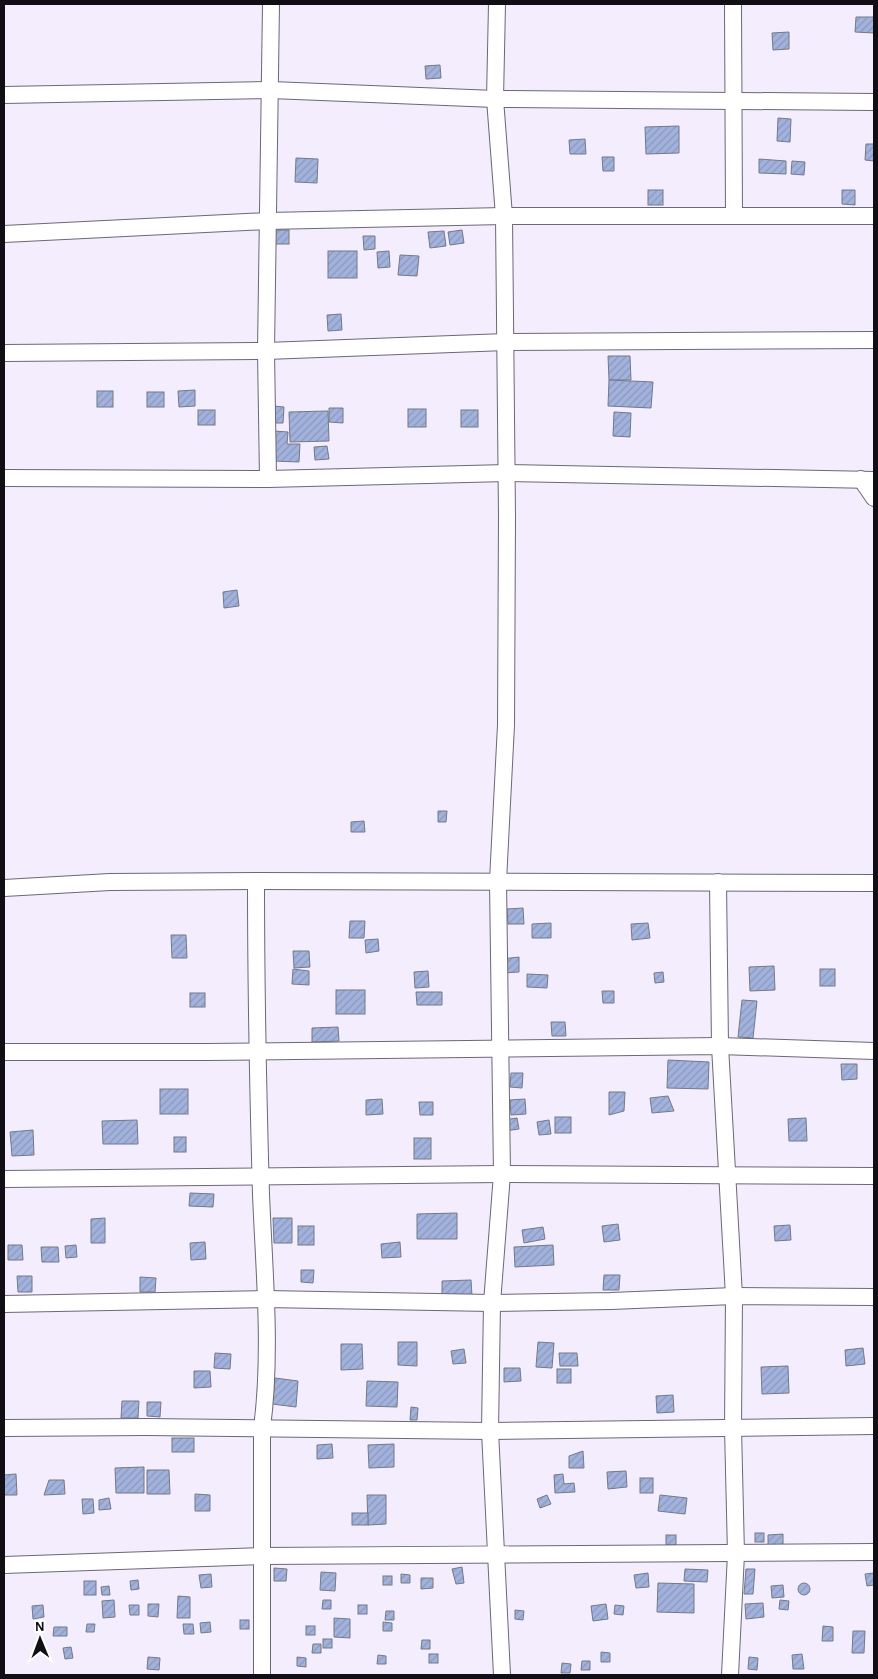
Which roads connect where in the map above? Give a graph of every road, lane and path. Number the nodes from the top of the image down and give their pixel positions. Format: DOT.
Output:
graph roads {
  1 [pos="271,4"];
  2 [pos="497,4"];
  3 [pos="733,4"];
  4 [pos="271,90"];
  5 [pos="4,95"];
  6 [pos="495,100"];
  7 [pos="734,101"];
  8 [pos="874,102"];
  9 [pos="504,216"];
  10 [pos="734,216"];
  11 [pos="874,216"];
  12 [pos="267,221"];
  13 [pos="4,234"];
  14 [pos="874,340"];
  15 [pos="506,342"];
  16 [pos="266,351"];
  17 [pos="4,353"];
  18 [pos="507,473"];
  19 [pos="4,478"];
  20 [pos="268,479"];
  21 [pos="868,480"];
  22 [pos="874,498"];
  23 [pos="256,881"];
  24 [pos="498,881"];
  25 [pos="718,882"];
  26 [pos="874,883"];
  27 [pos="4,888"];
  28 [pos="720,1046"];
  29 [pos="499,1048"];
  30 [pos="874,1050"];
  31 [pos="4,1052"];
  32 [pos="256,1052"];
  33 [pos="502,1174"];
  34 [pos="726,1175"];
  35 [pos="261,1176"];
  36 [pos="874,1176"];
  37 [pos="4,1179"];
  38 [pos="734,1296"];
  39 [pos="874,1297"];
  40 [pos="265,1299"];
  41 [pos="492,1303"];
  42 [pos="4,1304"];
  43 [pos="874,1426"];
  44 [pos="4,1428"];
  45 [pos="262,1428"];
  46 [pos="733,1428"];
  47 [pos="490,1431"];
  48 [pos="874,1552"];
  49 [pos="495,1554"];
  50 [pos="736,1554"];
  51 [pos="262,1556"];
  52 [pos="4,1565"];
  53 [pos="262,1675"];
  54 [pos="502,1675"];
  55 [pos="730,1675"];
  1 -- 4 [label="street"];
  2 -- 6 [label="street"];
  3 -- 7 [label="street"];
  4 -- 5 [label="street"];
  4 -- 6 [label="street"];
  4 -- 12 [label="street"];
  6 -- 7 [label="street"];
  6 -- 9 [label="street"];
  7 -- 8 [label="street"];
  7 -- 10 [label="street"];
  9 -- 10 [label="street"];
  9 -- 12 [label="street"];
  9 -- 15 [label="street"];
  10 -- 11 [label="street"];
  12 -- 13 [label="street"];
  12 -- 16 [label="street"];
  14 -- 15 [label="street"];
  15 -- 16 [label="street"];
  15 -- 18 [label="street"];
  16 -- 17 [label="street"];
  16 -- 20 [label="street"];
  18 -- 20 [label="street"];
  18 -- 21 [label="street"];
  18 -- 24 [label="street"];
  19 -- 20 [label="street"];
  21 -- 22 [label="street"];
  23 -- 24 [label="street"];
  23 -- 27 [label="street"];
  23 -- 32 [label="street"];
  24 -- 25 [label="street"];
  24 -- 29 [label="street"];
  25 -- 26 [label="street"];
  25 -- 28 [label="street"];
  28 -- 29 [label="street"];
  28 -- 30 [label="street"];
  28 -- 34 [label="street"];
  29 -- 32 [label="street"];
  29 -- 33 [label="street"];
  31 -- 32 [label="street"];
  32 -- 35 [label="street"];
  33 -- 34 [label="street"];
  33 -- 35 [label="street"];
  33 -- 41 [label="street"];
  34 -- 36 [label="street"];
  34 -- 38 [label="street"];
  35 -- 37 [label="street"];
  35 -- 40 [label="street"];
  38 -- 39 [label="street"];
  38 -- 41 [label="street"];
  38 -- 46 [label="street"];
  40 -- 41 [label="street"];
  40 -- 42 [label="street"];
  40 -- 45 [label="street"];
  41 -- 47 [label="street"];
  43 -- 46 [label="street"];
  44 -- 45 [label="street"];
  45 -- 47 [label="street"];
  45 -- 51 [label="street"];
  46 -- 47 [label="street"];
  46 -- 50 [label="street"];
  47 -- 49 [label="street"];
  48 -- 50 [label="street"];
  49 -- 50 [label="street"];
  49 -- 51 [label="street"];
  49 -- 54 [label="street"];
  50 -- 55 [label="street"];
  51 -- 52 [label="street"];
  51 -- 53 [label="street"];
}
